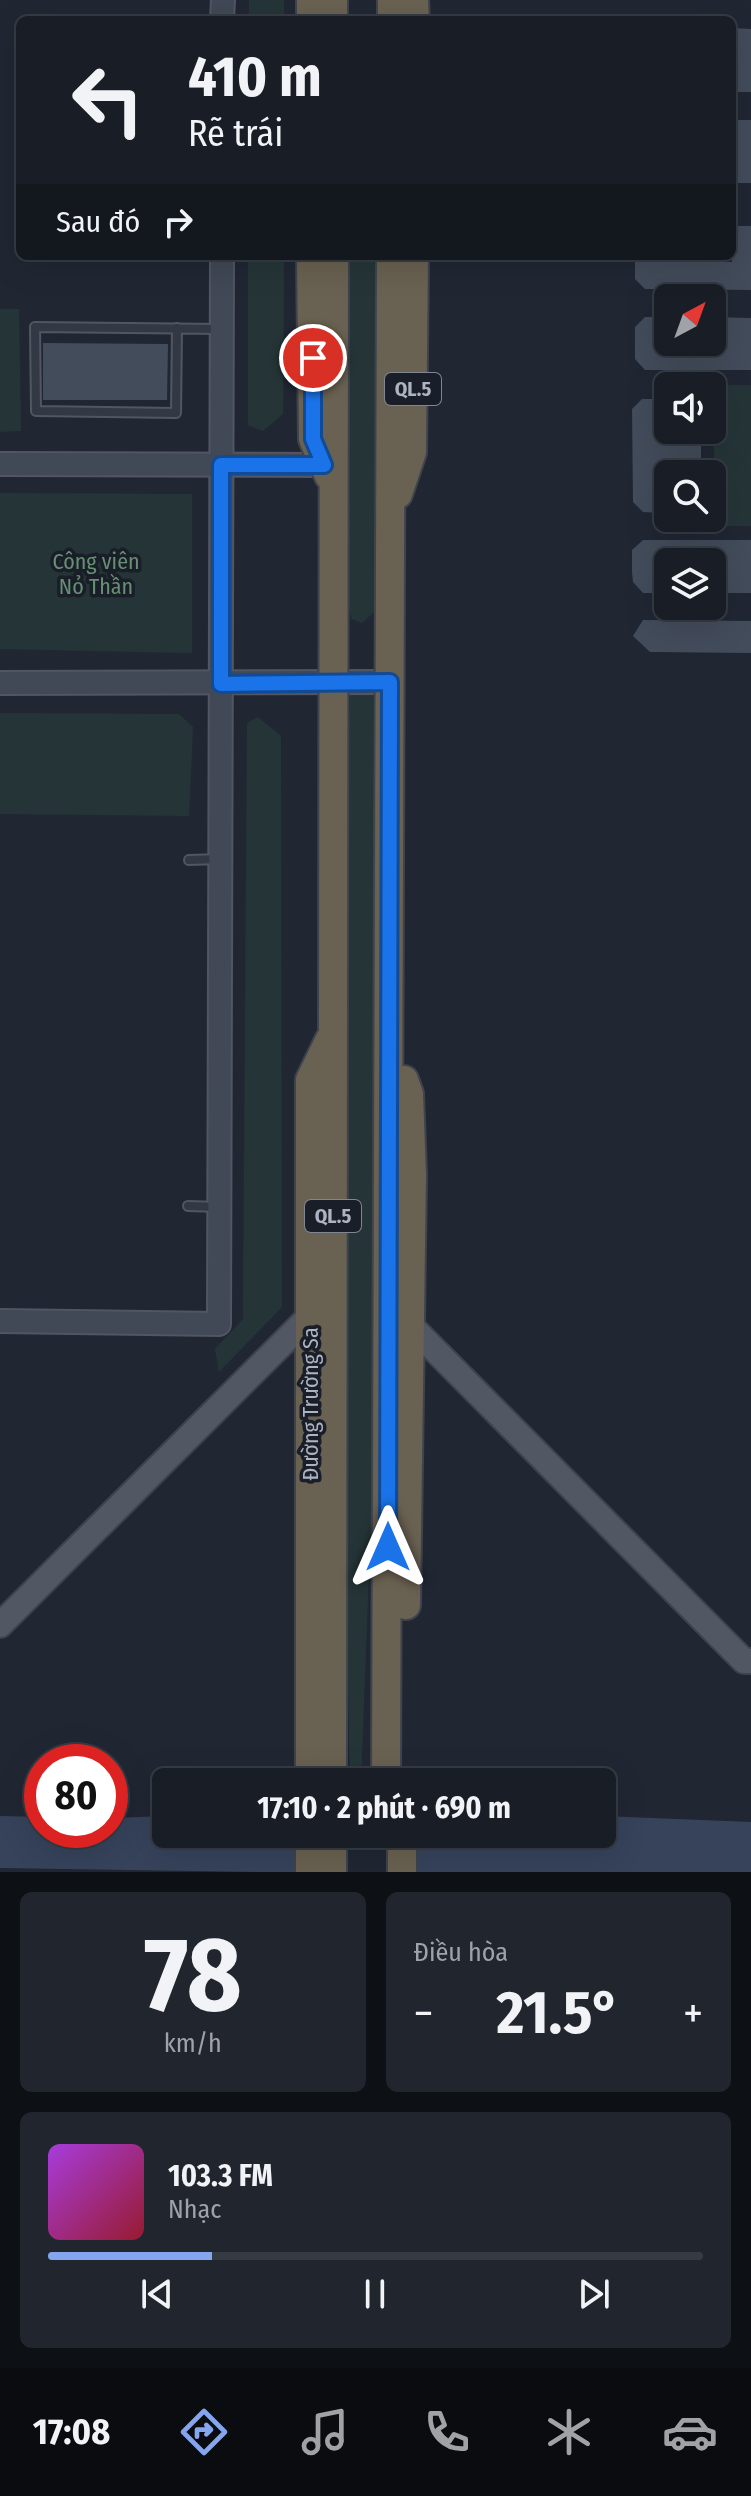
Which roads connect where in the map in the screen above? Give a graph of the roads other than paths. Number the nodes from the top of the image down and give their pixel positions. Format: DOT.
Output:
graph roads {
  1 [pos="222,260"];
  2 [pos="312,260"];
  3 [pos="334,260"];
  4 [pos="391,260"];
  5 [pos="414,260"];
  6 [pos="177,328"];
  7 [pos="222,329"];
  8 [pos="324,358"];
  9 [pos="402,374"];
  10 [pos="0,464"];
  11 [pos="221,465"];
  12 [pos="329,476"];
  13 [pos="335,682"];
  14 [pos="390,682"];
  15 [pos="0,683"];
  16 [pos="221,684"];
  17 [pos="220,859"];
  18 [pos="189,860"];
  19 [pos="333,1031"];
  20 [pos="391,1046"];
  21 [pos="188,1206"];
  22 [pos="219,1207"];
  23 [pos="310,1316"];
  24 [pos="0,1321"];
  25 [pos="411,1326"];
  26 [pos="0,1625"];
  27 [pos="748,1661"];
  28 [pos="310,1768"];
  29 [pos="332,1768"];
  30 [pos="386,1768"];
  31 [pos="402,1768"];
  32 [pos="310,1848"];
  33 [pos="332,1848"];
  34 [pos="386,1848"];
  35 [pos="402,1848"];
  36 [pos="310,1872"];
  37 [pos="332,1872"];
  38 [pos="386,1872"];
  39 [pos="402,1872"];
  1 -- 7 [label="street"];
  2 -- 8 [label="highway, Đường Trường Sa / QL.5"];
  3 -- 8 [label="highway, Đường Trường Sa / QL.5"];
  4 -- 9 [label="highway, QL.5"];
  5 -- 9 [label="highway, QL.5"];
  6 -- 6 [label="lane"];
  6 -- 7 [label="lane"];
  7 -- 11 [label="street"];
  8 -- 12 [label="highway, Đường Trường Sa / QL.5"];
  9 -- 14 [label="highway, QL.5"];
  10 -- 11 [label="street"];
  11 -- 12 [label="street"];
  11 -- 16 [label="street"];
  12 -- 13 [label="highway, Đường Trường Sa / QL.5"];
  13 -- 14 [label="street"];
  13 -- 16 [label="street"];
  13 -- 19 [label="highway, Đường Trường Sa / QL.5"];
  14 -- 20 [label="highway, QL.5"];
  15 -- 16 [label="street"];
  16 -- 17 [label="street"];
  17 -- 18 [label="lane"];
  17 -- 22 [label="street"];
  19 -- 23 [label="highway, Đường Trường Sa / QL.5"];
  19 -- 29 [label="highway, Đường Trường Sa / QL.5"];
  20 -- 25 [label="highway, QL.5"];
  20 -- 30 [label="highway, QL.5"];
  21 -- 22 [label="lane"];
  22 -- 24 [label="street"];
  23 -- 26 [label="main road"];
  23 -- 28 [label="highway, Đường Trường Sa / QL.5"];
  25 -- 27 [label="main road"];
  25 -- 31 [label="highway, QL.5"];
  32 -- 36 [label="highway"];
  33 -- 37 [label="highway"];
  34 -- 38 [label="highway"];
  35 -- 39 [label="highway"];
}
